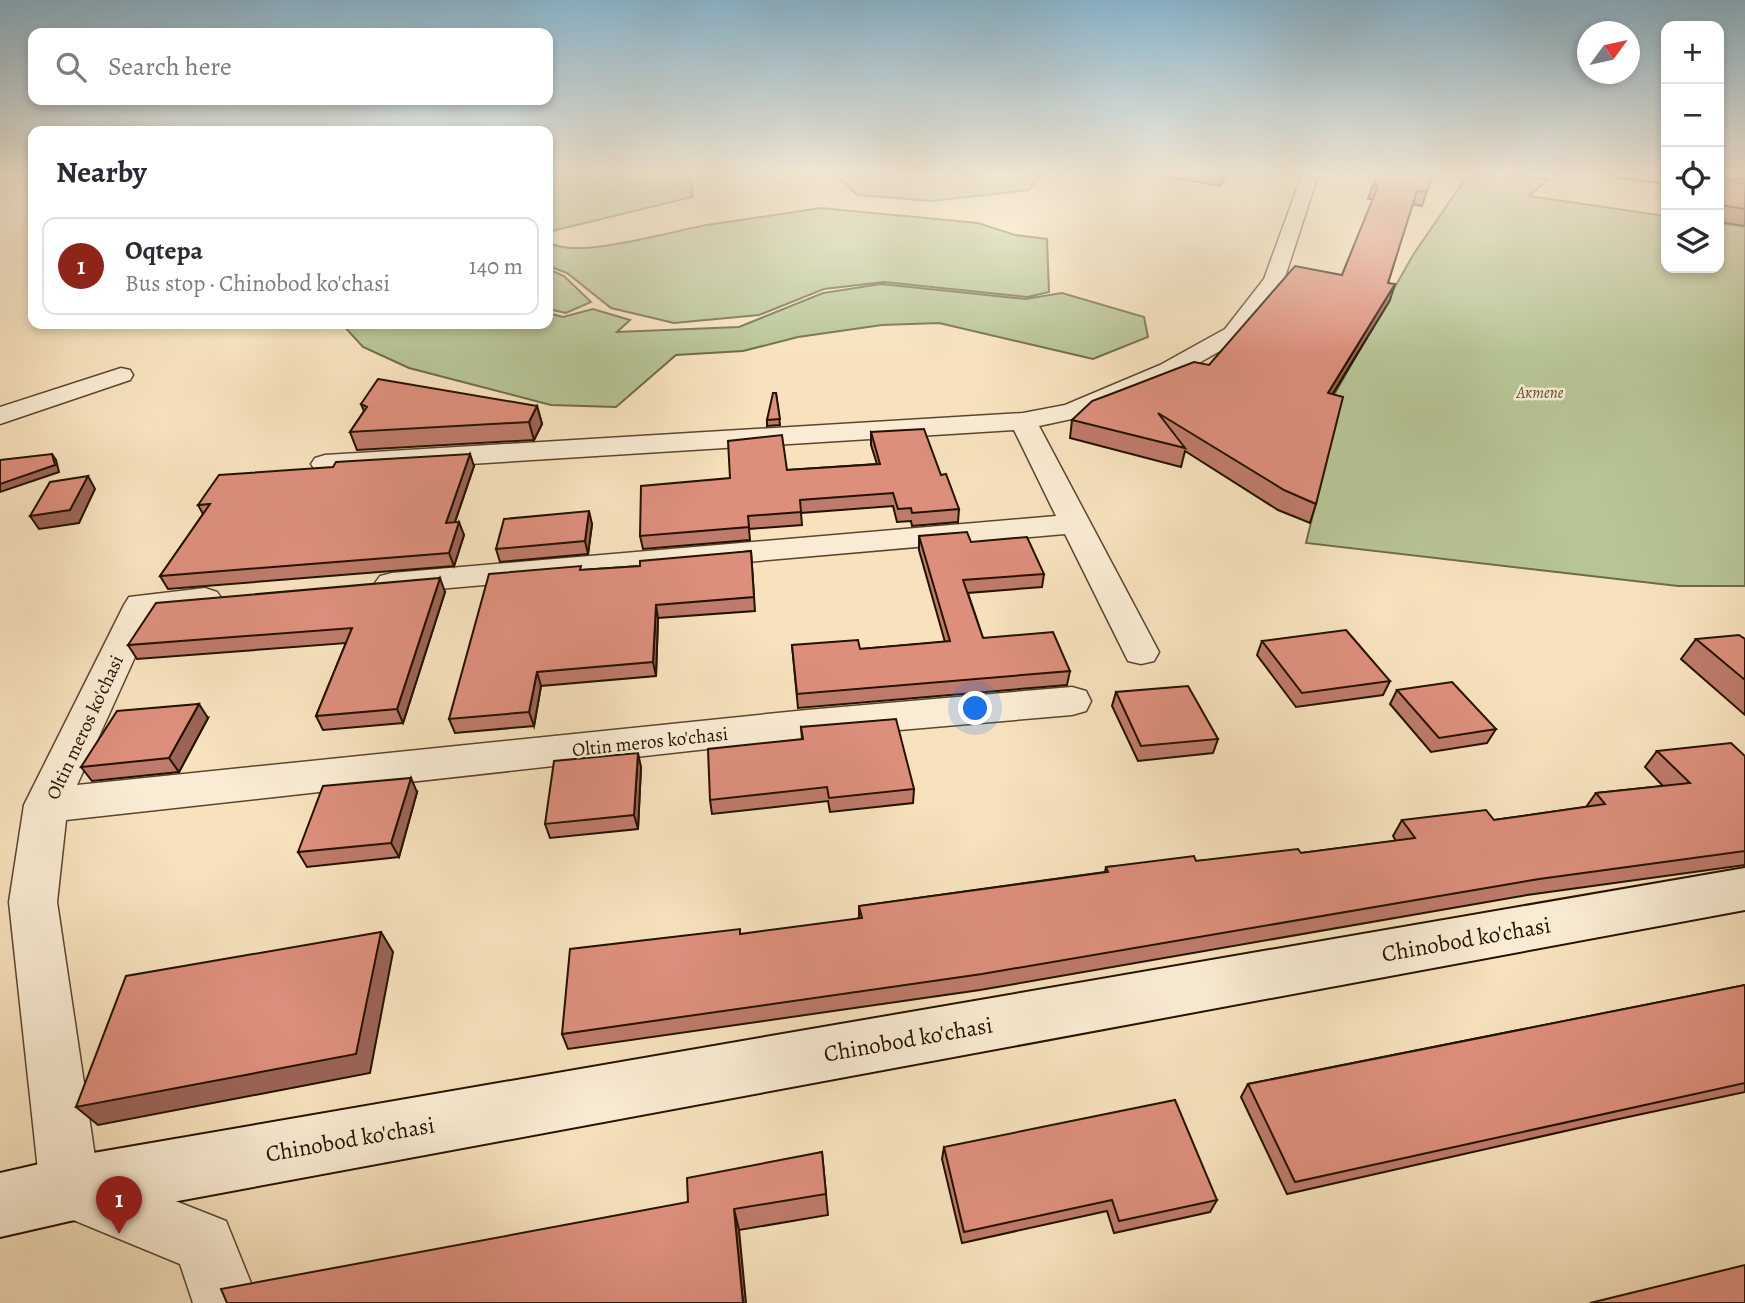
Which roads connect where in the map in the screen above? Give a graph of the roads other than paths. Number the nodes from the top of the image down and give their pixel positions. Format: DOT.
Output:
graph roads {
  1 [pos="1290,233"];
  2 [pos="121,375"];
  3 [pos="0,416"];
  4 [pos="1023,421"];
  5 [pos="325,464"];
  6 [pos="1076,524"];
  7 [pos="361,586"];
  8 [pos="237,597"];
  9 [pos="1141,652"];
  10 [pos="1073,701"];
  11 [pos="46,805"];
  12 [pos="1745,889"];
  13 [pos="70,1189"];
  14 [pos="0,1205"];
  15 [pos="226,1303"];
  1 -- 4 [label="street"];
  2 -- 3 [label="street"];
  4 -- 5 [label="street"];
  4 -- 6 [label="street"];
  6 -- 7 [label="street"];
  6 -- 9 [label="street"];
  8 -- 11 [label="street, Oltin meros ko'chasi"];
  10 -- 11 [label="street, Oltin meros ko'chasi"];
  11 -- 13 [label="street"];
  12 -- 13 [label="street, Chinobod ko'chasi"];
  13 -- 14 [label="street, Chinobod ko'chasi"];
  13 -- 15 [label="street"];
}
